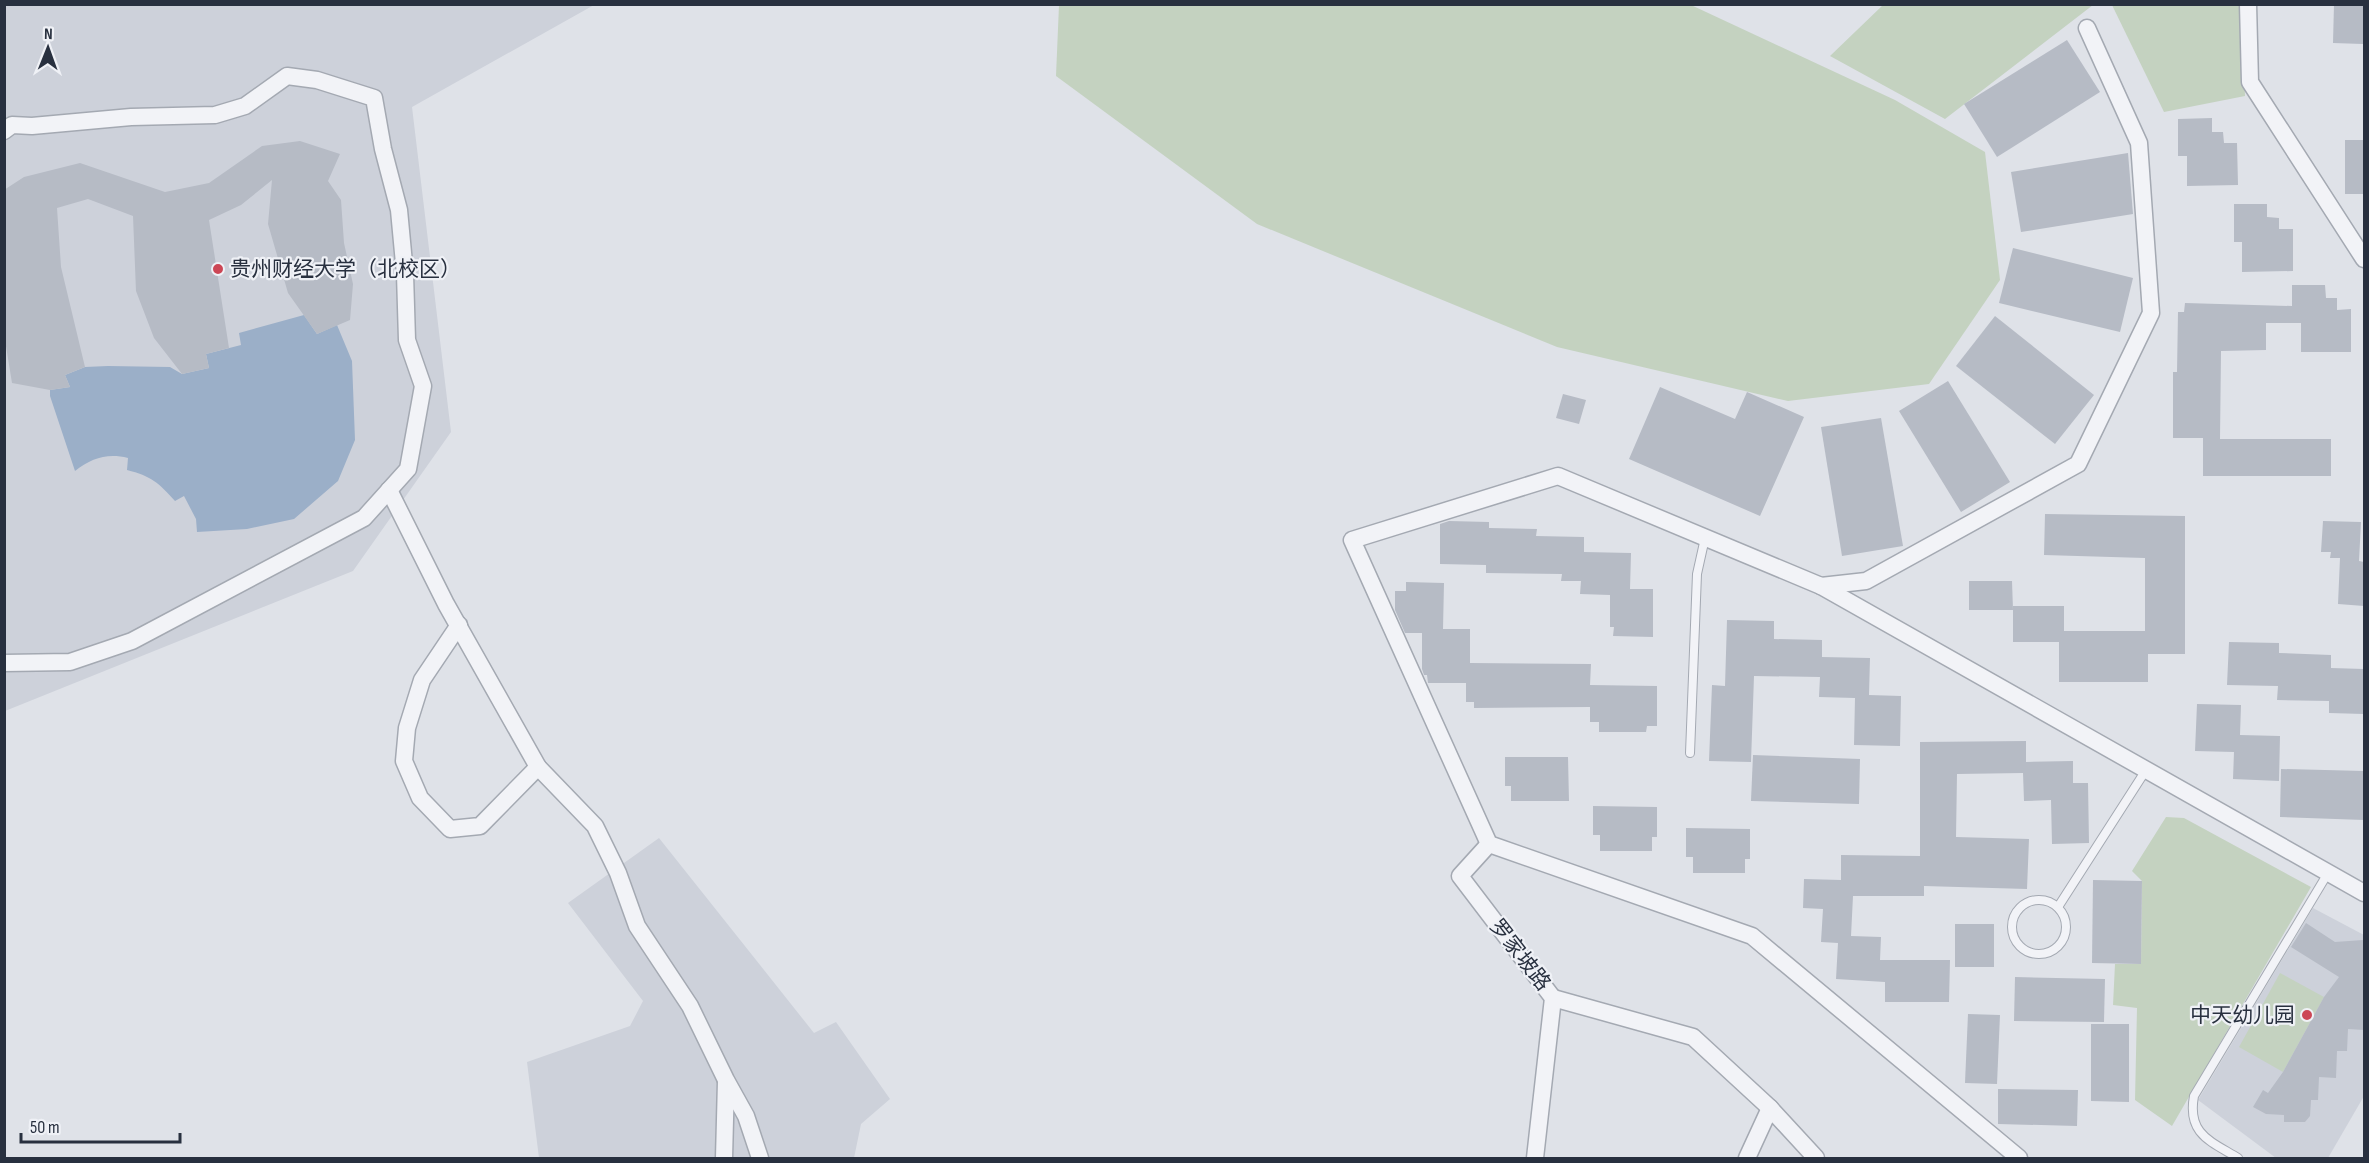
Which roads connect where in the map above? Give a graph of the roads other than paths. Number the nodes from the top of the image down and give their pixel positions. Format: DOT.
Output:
graph roads {
  1 [pos="2248,4"];
  2 [pos="2087,28"];
  3 [pos="4,131"];
  4 [pos="2364,259"];
  5 [pos="389,490"];
  6 [pos="1705,538"];
  7 [pos="1821,586"];
  8 [pos="459,625"];
  9 [pos="4,663"];
  10 [pos="1690,753"];
  11 [pos="538,767"];
  12 [pos="2146,770"];
  13 [pos="1490,844"];
  14 [pos="2328,873"];
  15 [pos="2363,890"];
  16 [pos="2058,907"];
  17 [pos="1553,998"];
  18 [pos="726,1080"];
  19 [pos="1770,1108"];
  20 [pos="724,1158"];
  21 [pos="760,1158"];
  22 [pos="1535,1158"];
  23 [pos="1747,1158"];
  24 [pos="1816,1158"];
  25 [pos="2019,1158"];
  26 [pos="2238,1158"];
  1 -- 4 [label="street"];
  2 -- 7 [label="street"];
  3 -- 5 [label="street"];
  5 -- 8 [label="street"];
  5 -- 9 [label="street"];
  6 -- 7 [label="street"];
  6 -- 10 [label="lane"];
  6 -- 13 [label="street"];
  7 -- 12 [label="street"];
  8 -- 11 [label="street"];
  8 -- 11 [label="street"];
  11 -- 18 [label="street"];
  12 -- 14 [label="street"];
  12 -- 16 [label="lane"];
  13 -- 17 [label="street, 罗家坡路"];
  13 -- 25 [label="street"];
  14 -- 15 [label="street"];
  14 -- 26 [label="lane"];
  16 -- 16 [label="lane"];
  17 -- 19 [label="street"];
  17 -- 22 [label="street, 罗家坡路"];
  18 -- 20 [label="street"];
  18 -- 21 [label="street"];
  19 -- 23 [label="street"];
  19 -- 24 [label="street"];
}
